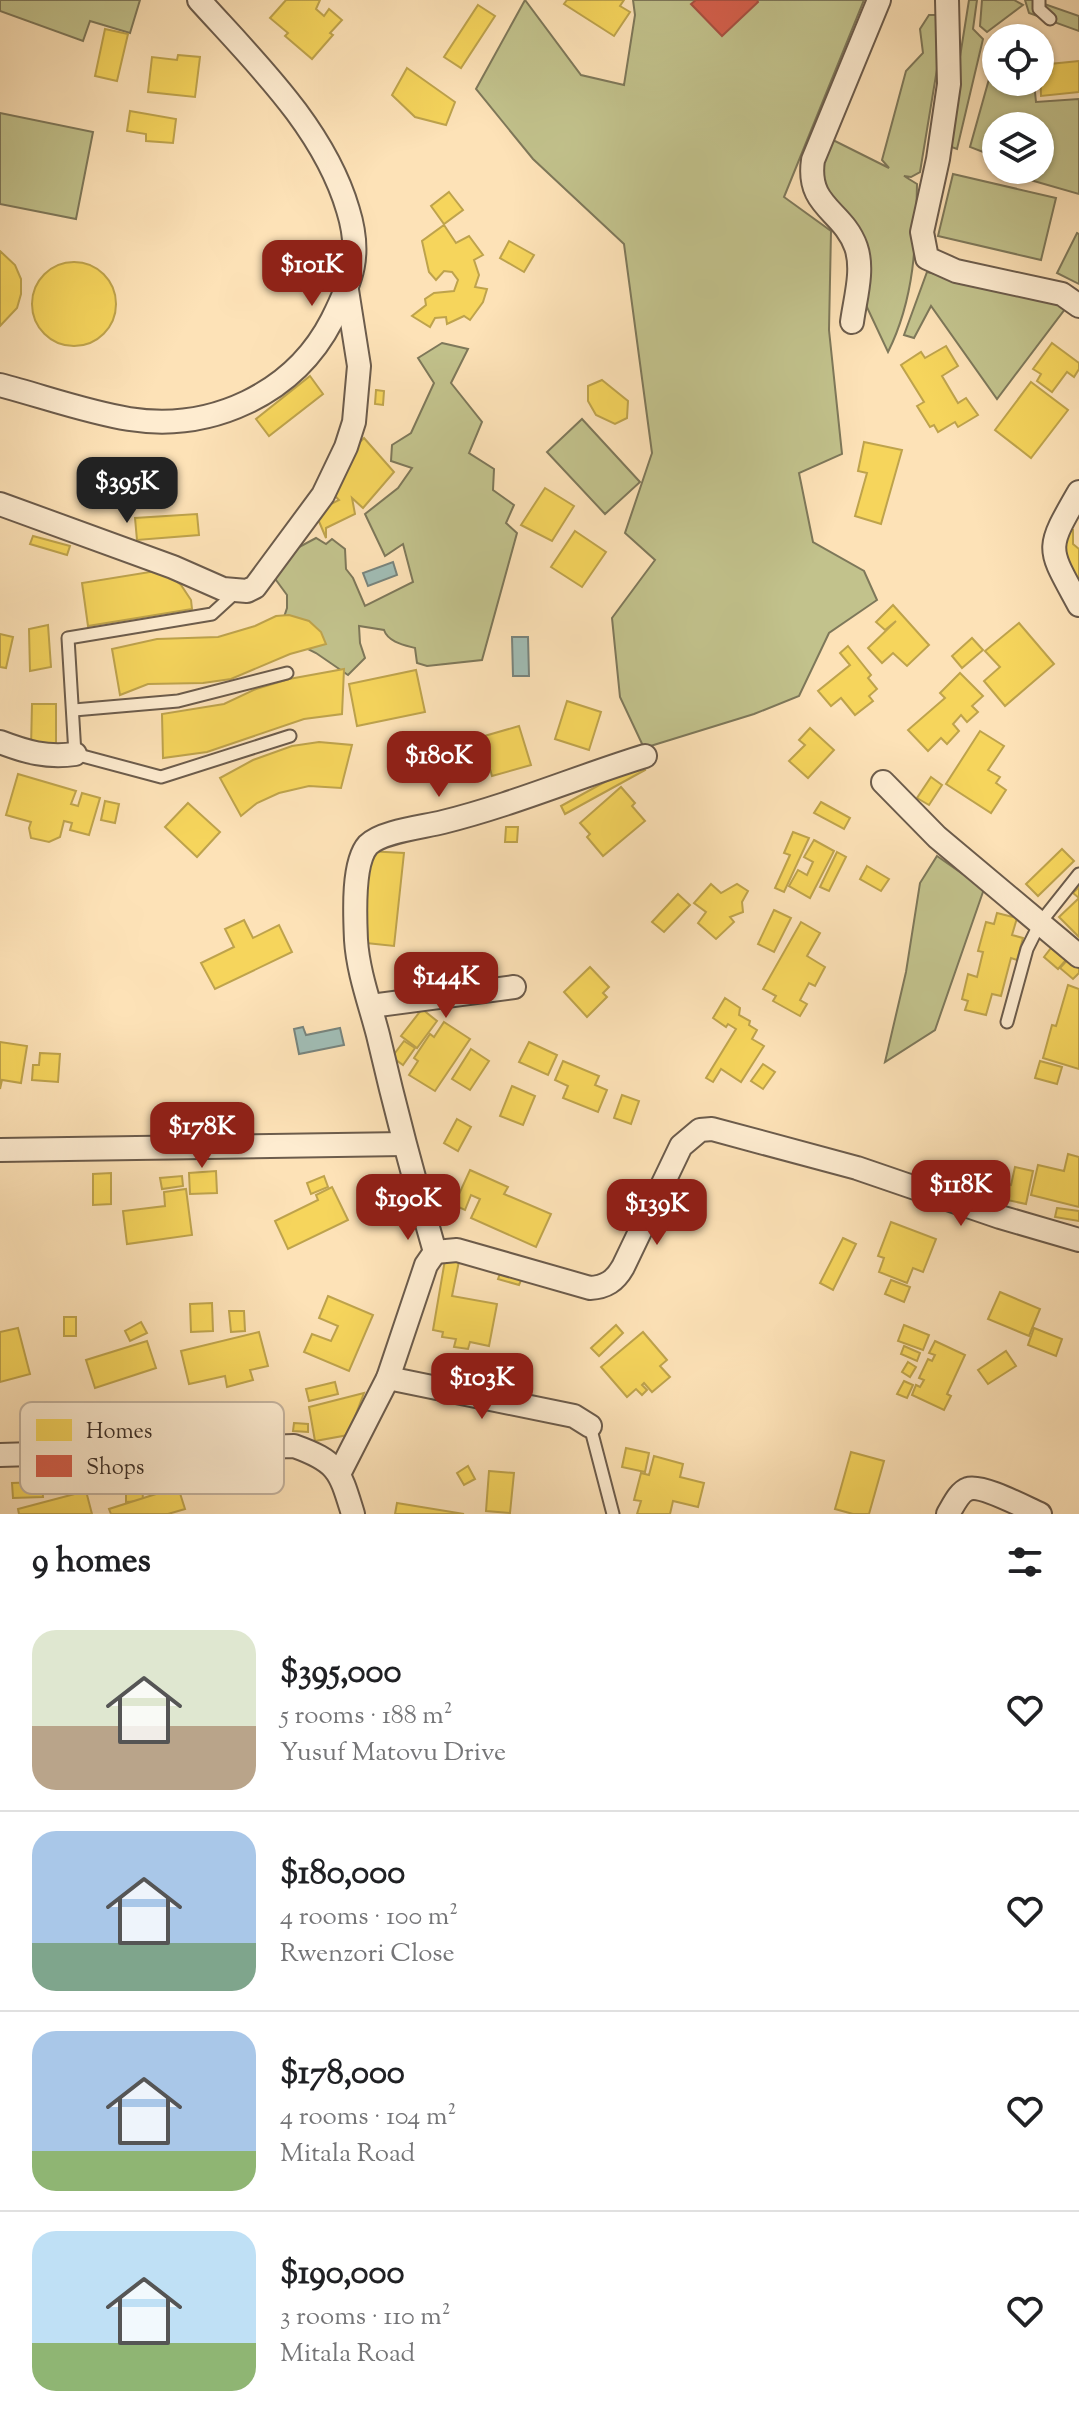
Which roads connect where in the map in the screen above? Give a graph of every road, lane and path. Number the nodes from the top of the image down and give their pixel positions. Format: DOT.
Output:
graph roads {
  1 [pos="199,0"];
  2 [pos="879,0"];
  3 [pos="947,0"];
  4 [pos="1039,0"];
  5 [pos="1050,19"];
  6 [pos="347,290"];
  7 [pos="1079,306"];
  8 [pos="852,322"];
  9 [pos="0,385"];
  10 [pos="1079,492"];
  11 [pos="0,504"];
  12 [pos="236,592"];
  13 [pos="1079,605"];
  14 [pos="287,673"];
  15 [pos="74,710"];
  16 [pos="290,736"];
  17 [pos="0,742"];
  18 [pos="75,754"];
  19 [pos="645,756"];
  20 [pos="883,782"];
  21 [pos="1079,874"];
  22 [pos="1040,923"];
  23 [pos="1079,956"];
  24 [pos="514,987"];
  25 [pos="371,1006"];
  26 [pos="1007,1022"];
  27 [pos="404,1144"];
  28 [pos="0,1150"];
  29 [pos="1079,1240"];
  30 [pos="435,1252"];
  31 [pos="388,1378"];
  32 [pos="590,1426"];
  33 [pos="284,1446"];
  34 [pos="20,1454"];
  35 [pos="0,1455"];
  36 [pos="340,1472"];
  37 [pos="353,1514"];
  38 [pos="613,1514"];
  39 [pos="948,1514"];
  40 [pos="1040,1514"];
  1 -- 6 [label="street"];
  2 -- 8 [label="street"];
  3 -- 7 [label="street"];
  4 -- 5 [label="lane"];
  6 -- 9 [label="street"];
  6 -- 12 [label="street"];
  10 -- 13 [label="street"];
  11 -- 12 [label="street"];
  12 -- 15 [label="lane"];
  14 -- 15 [label="lane"];
  15 -- 18 [label="lane"];
  16 -- 18 [label="lane"];
  17 -- 18 [label="street"];
  19 -- 25 [label="street"];
  20 -- 22 [label="street"];
  21 -- 22 [label="lane"];
  22 -- 23 [label="street"];
  22 -- 26 [label="lane"];
  24 -- 25 [label="street"];
  25 -- 27 [label="street"];
  27 -- 28 [label="street"];
  27 -- 30 [label="street"];
  29 -- 30 [label="street"];
  30 -- 31 [label="street"];
  31 -- 32 [label="street"];
  31 -- 36 [label="street"];
  32 -- 38 [label="lane"];
  33 -- 36 [label="street"];
  34 -- 35 [label="street"];
  36 -- 37 [label="street"];
  39 -- 40 [label="street"];
}
